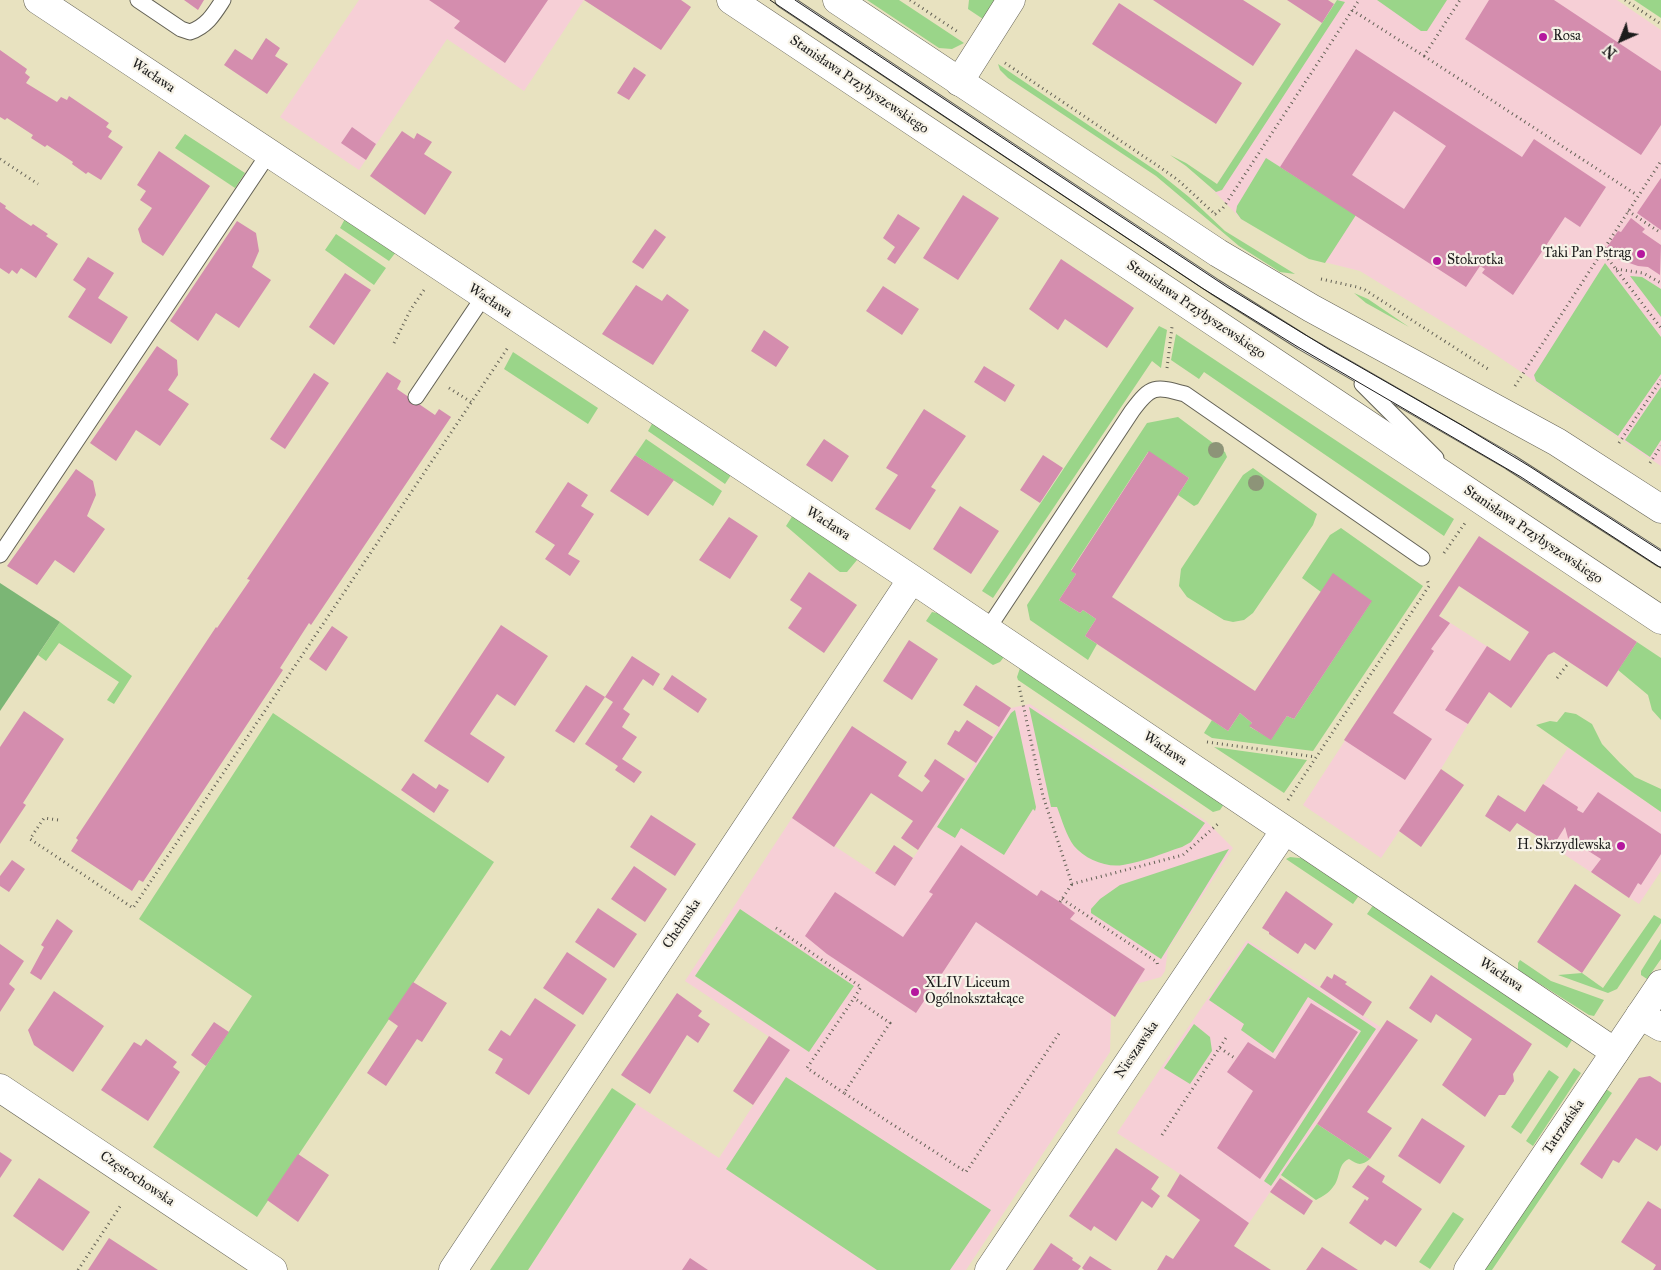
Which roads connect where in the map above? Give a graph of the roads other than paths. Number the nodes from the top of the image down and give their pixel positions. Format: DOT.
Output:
graph roads {
  1 [pos="38,0"];
  2 [pos="138,0"];
  3 [pos="223,0"];
  4 [pos="731,0"];
  5 [pos="783,0"];
  6 [pos="837,0"];
  7 [pos="1011,0"];
  8 [pos="959,82"];
  9 [pos="269,153"];
  10 [pos="484,296"];
  11 [pos="1341,364"];
  12 [pos="416,396"];
  13 [pos="1474,509"];
  14 [pos="1661,509"];
  15 [pos="0,555"];
  16 [pos="1422,558"];
  17 [pos="1661,559"];
  18 [pos="912,579"];
  19 [pos="1661,620"];
  20 [pos="988,630"];
  21 [pos="1285,830"];
  22 [pos="1661,984"];
  23 [pos="1651,1021"];
  24 [pos="1615,1052"];
  25 [pos="0,1088"];
  26 [pos="273,1270"];
  27 [pos="453,1270"];
  28 [pos="989,1270"];
  29 [pos="1468,1270"];
  1 -- 9 [label="street, Wacława"];
  2 -- 3 [label="lane"];
  4 -- 13 [label="street, Stanisława Przybyszewskiego"];
  5 -- 11 [label="lane"];
  6 -- 8 [label="street"];
  7 -- 8 [label="street"];
  8 -- 14 [label="street"];
  9 -- 10 [label="street, Wacława"];
  9 -- 15 [label="lane"];
  10 -- 12 [label="lane"];
  10 -- 18 [label="street, Wacława"];
  11 -- 13 [label="lane"];
  11 -- 17 [label="lane"];
  13 -- 19 [label="street, Stanisława Przybyszewskiego"];
  16 -- 20 [label="lane"];
  18 -- 20 [label="street, Wacława"];
  18 -- 27 [label="street, Chełmska"];
  20 -- 21 [label="street, Wacława"];
  21 -- 24 [label="street, Wacława"];
  21 -- 28 [label="street, Nieszawska"];
  22 -- 23 [label="street, Tatrzańska"];
  23 -- 24 [label="street, Tatrzańska"];
  24 -- 29 [label="street, Tatrzańska"];
  25 -- 26 [label="street, Częstochowska"];
}
